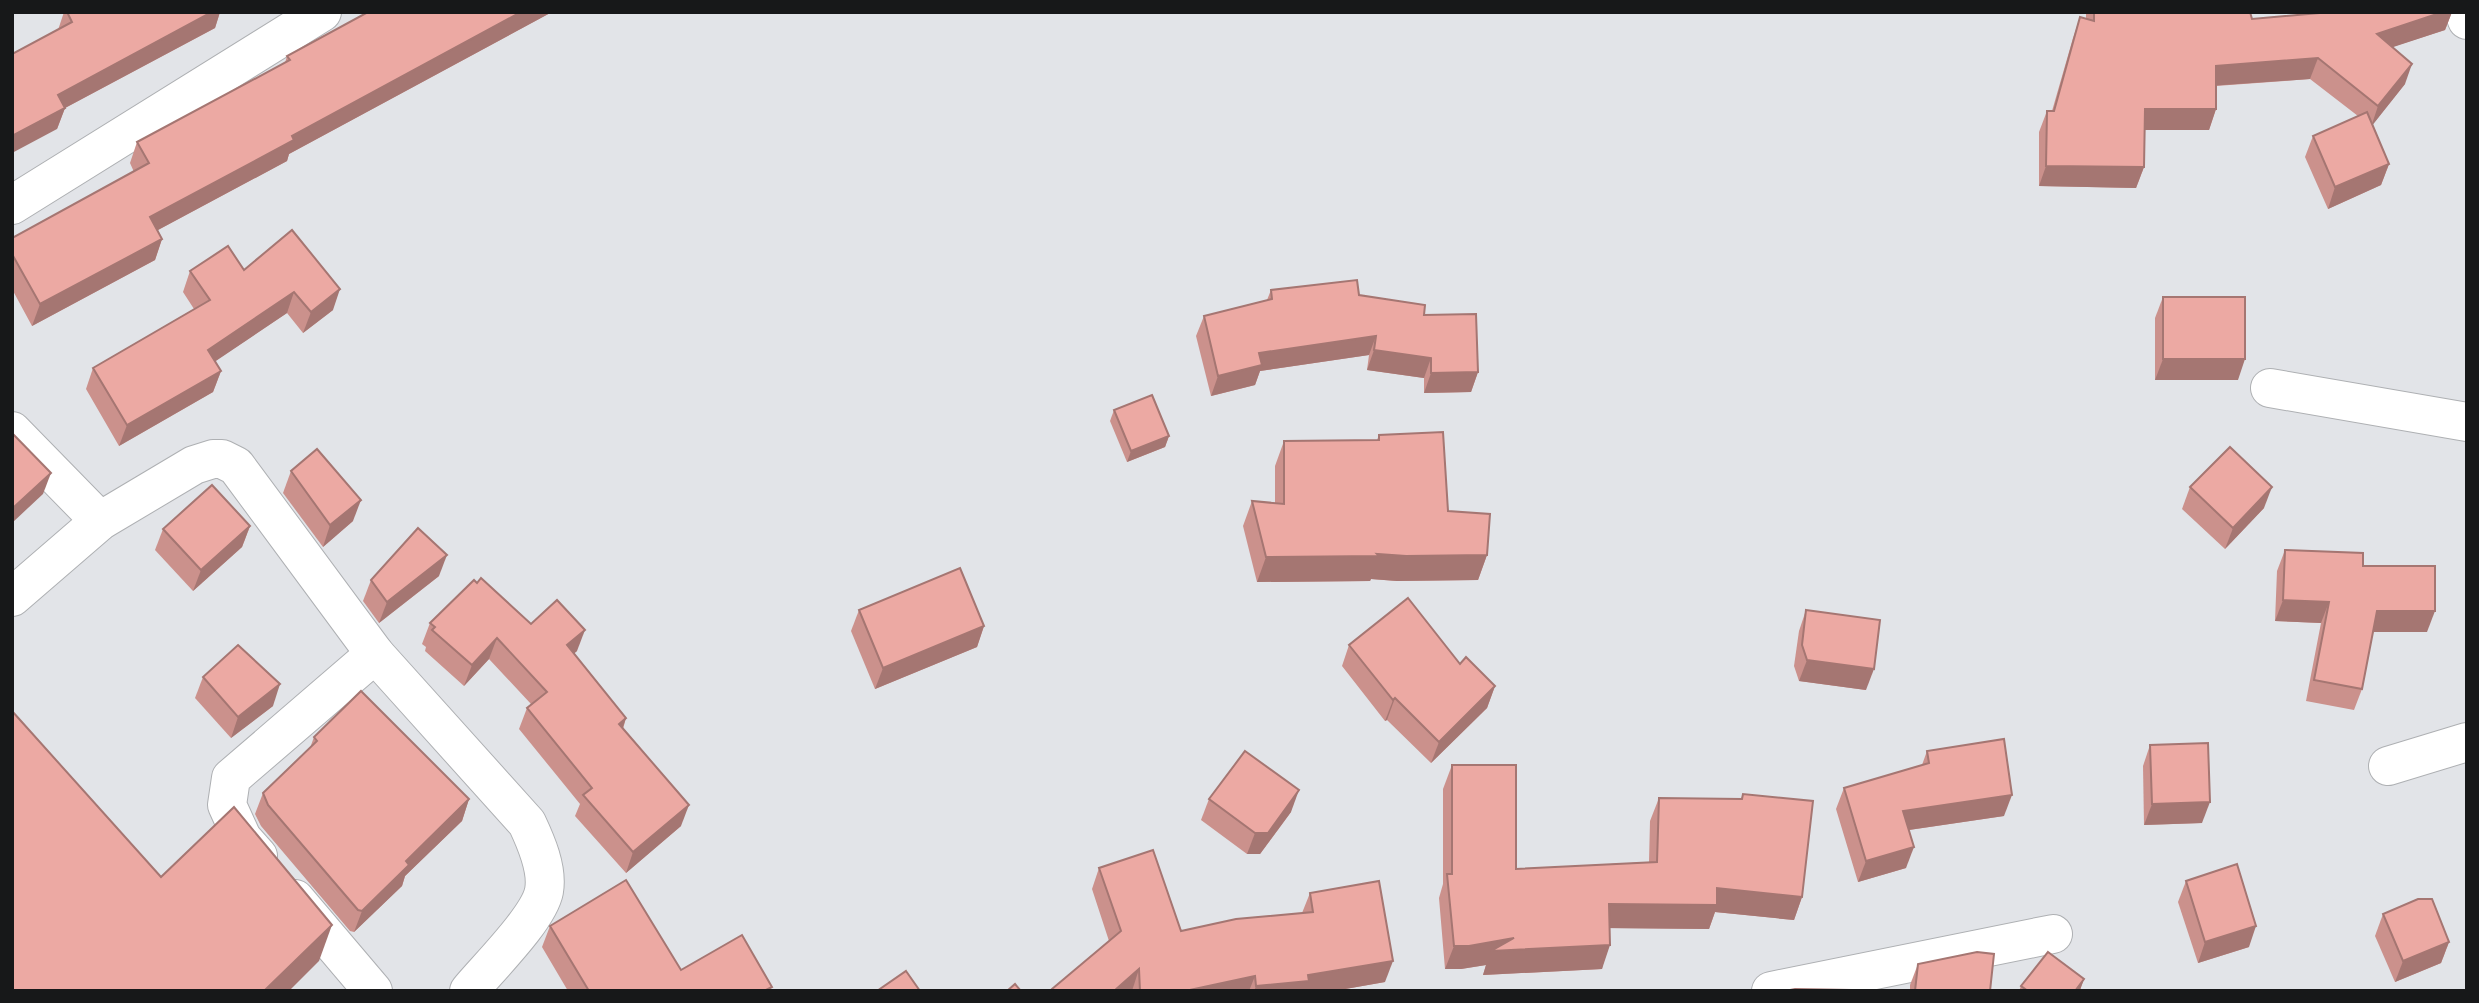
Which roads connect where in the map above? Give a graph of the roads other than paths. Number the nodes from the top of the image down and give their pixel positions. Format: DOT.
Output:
graph roads {
  1 [pos="322,12"];
  2 [pos="2464,12"];
  3 [pos="2467,20"];
  4 [pos="12,205"];
  5 [pos="2270,388"];
  6 [pos="2467,422"];
  7 [pos="12,431"];
  8 [pos="100,521"];
  9 [pos="12,597"];
  10 [pos="375,654"];
  11 [pos="2467,742"];
  12 [pos="2388,766"];
  13 [pos="2053,934"];
  14 [pos="373,991"];
  15 [pos="469,991"];
  16 [pos="1771,991"];
  1 -- 4 [label="street"];
  2 -- 3 [label="street"];
  5 -- 6 [label="street"];
  7 -- 8 [label="street"];
  8 -- 9 [label="street"];
  8 -- 10 [label="street"];
  10 -- 14 [label="street"];
  10 -- 15 [label="street"];
  11 -- 12 [label="street"];
  13 -- 16 [label="street"];
}
